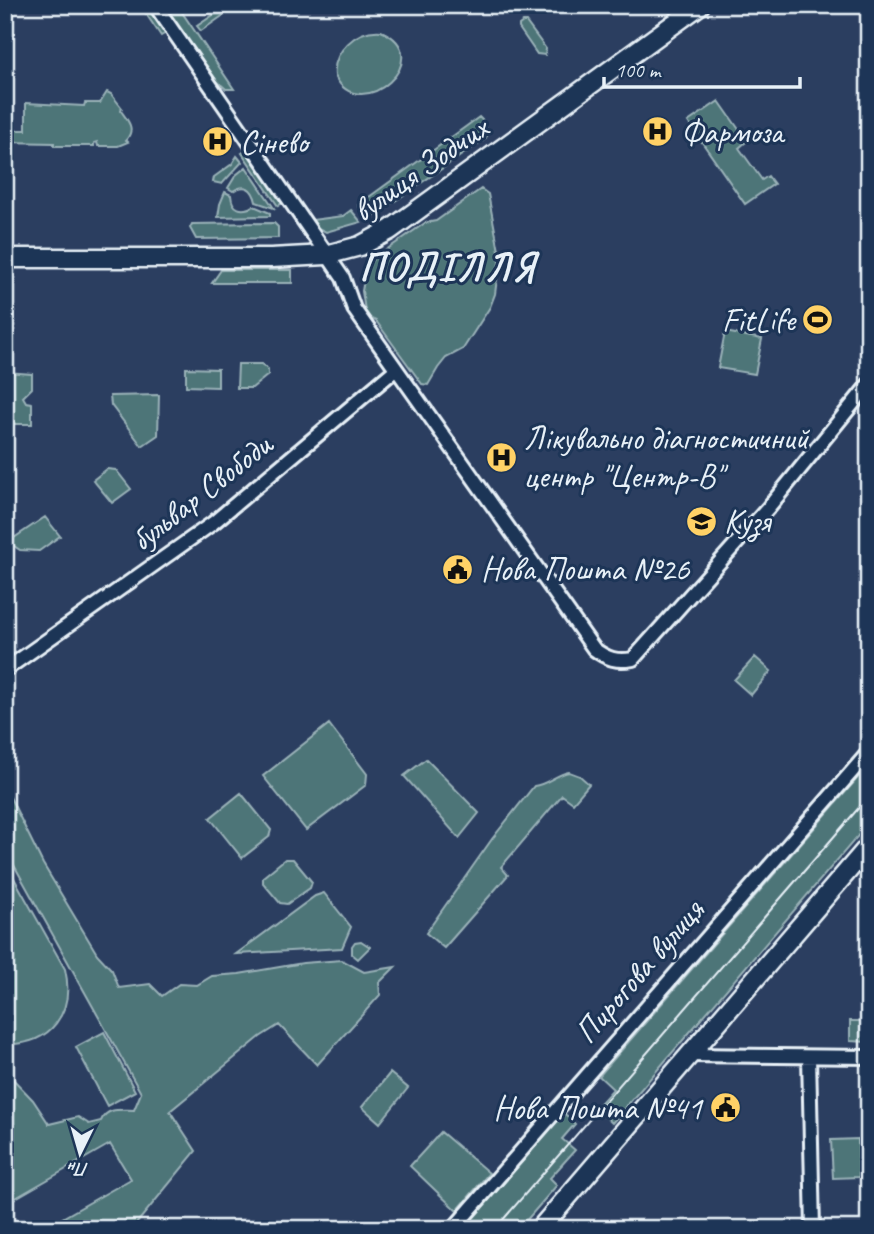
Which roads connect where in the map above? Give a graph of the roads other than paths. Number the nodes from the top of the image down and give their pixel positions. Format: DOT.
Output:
graph roads {
  1 [pos="155,5"];
  2 [pos="700,5"];
  3 [pos="326,255"];
  4 [pos="5,258"];
  5 [pos="395,370"];
  6 [pos="869,384"];
  7 [pos="34,649"];
  8 [pos="5,659"];
  9 [pos="5,670"];
  10 [pos="869,751"];
  11 [pos="869,846"];
  12 [pos="689,1055"];
  13 [pos="809,1057"];
  14 [pos="869,1058"];
  15 [pos="453,1229"];
  16 [pos="540,1229"];
  17 [pos="813,1229"];
  1 -- 3 [label="street"];
  2 -- 3 [label="main road, вулиця Зодчих"];
  3 -- 4 [label="main road, вулиця Зодчих"];
  3 -- 5 [label="street"];
  5 -- 6 [label="street"];
  5 -- 7 [label="street, бульвар Свободи"];
  7 -- 8 [label="street, бульвар Свободи"];
  7 -- 9 [label="street, бульвар Свободи"];
  10 -- 15 [label="street, Пирогова вулиця"];
  11 -- 12 [label="main road"];
  12 -- 13 [label="street"];
  12 -- 16 [label="main road"];
  13 -- 14 [label="street"];
  13 -- 17 [label="street"];
}
